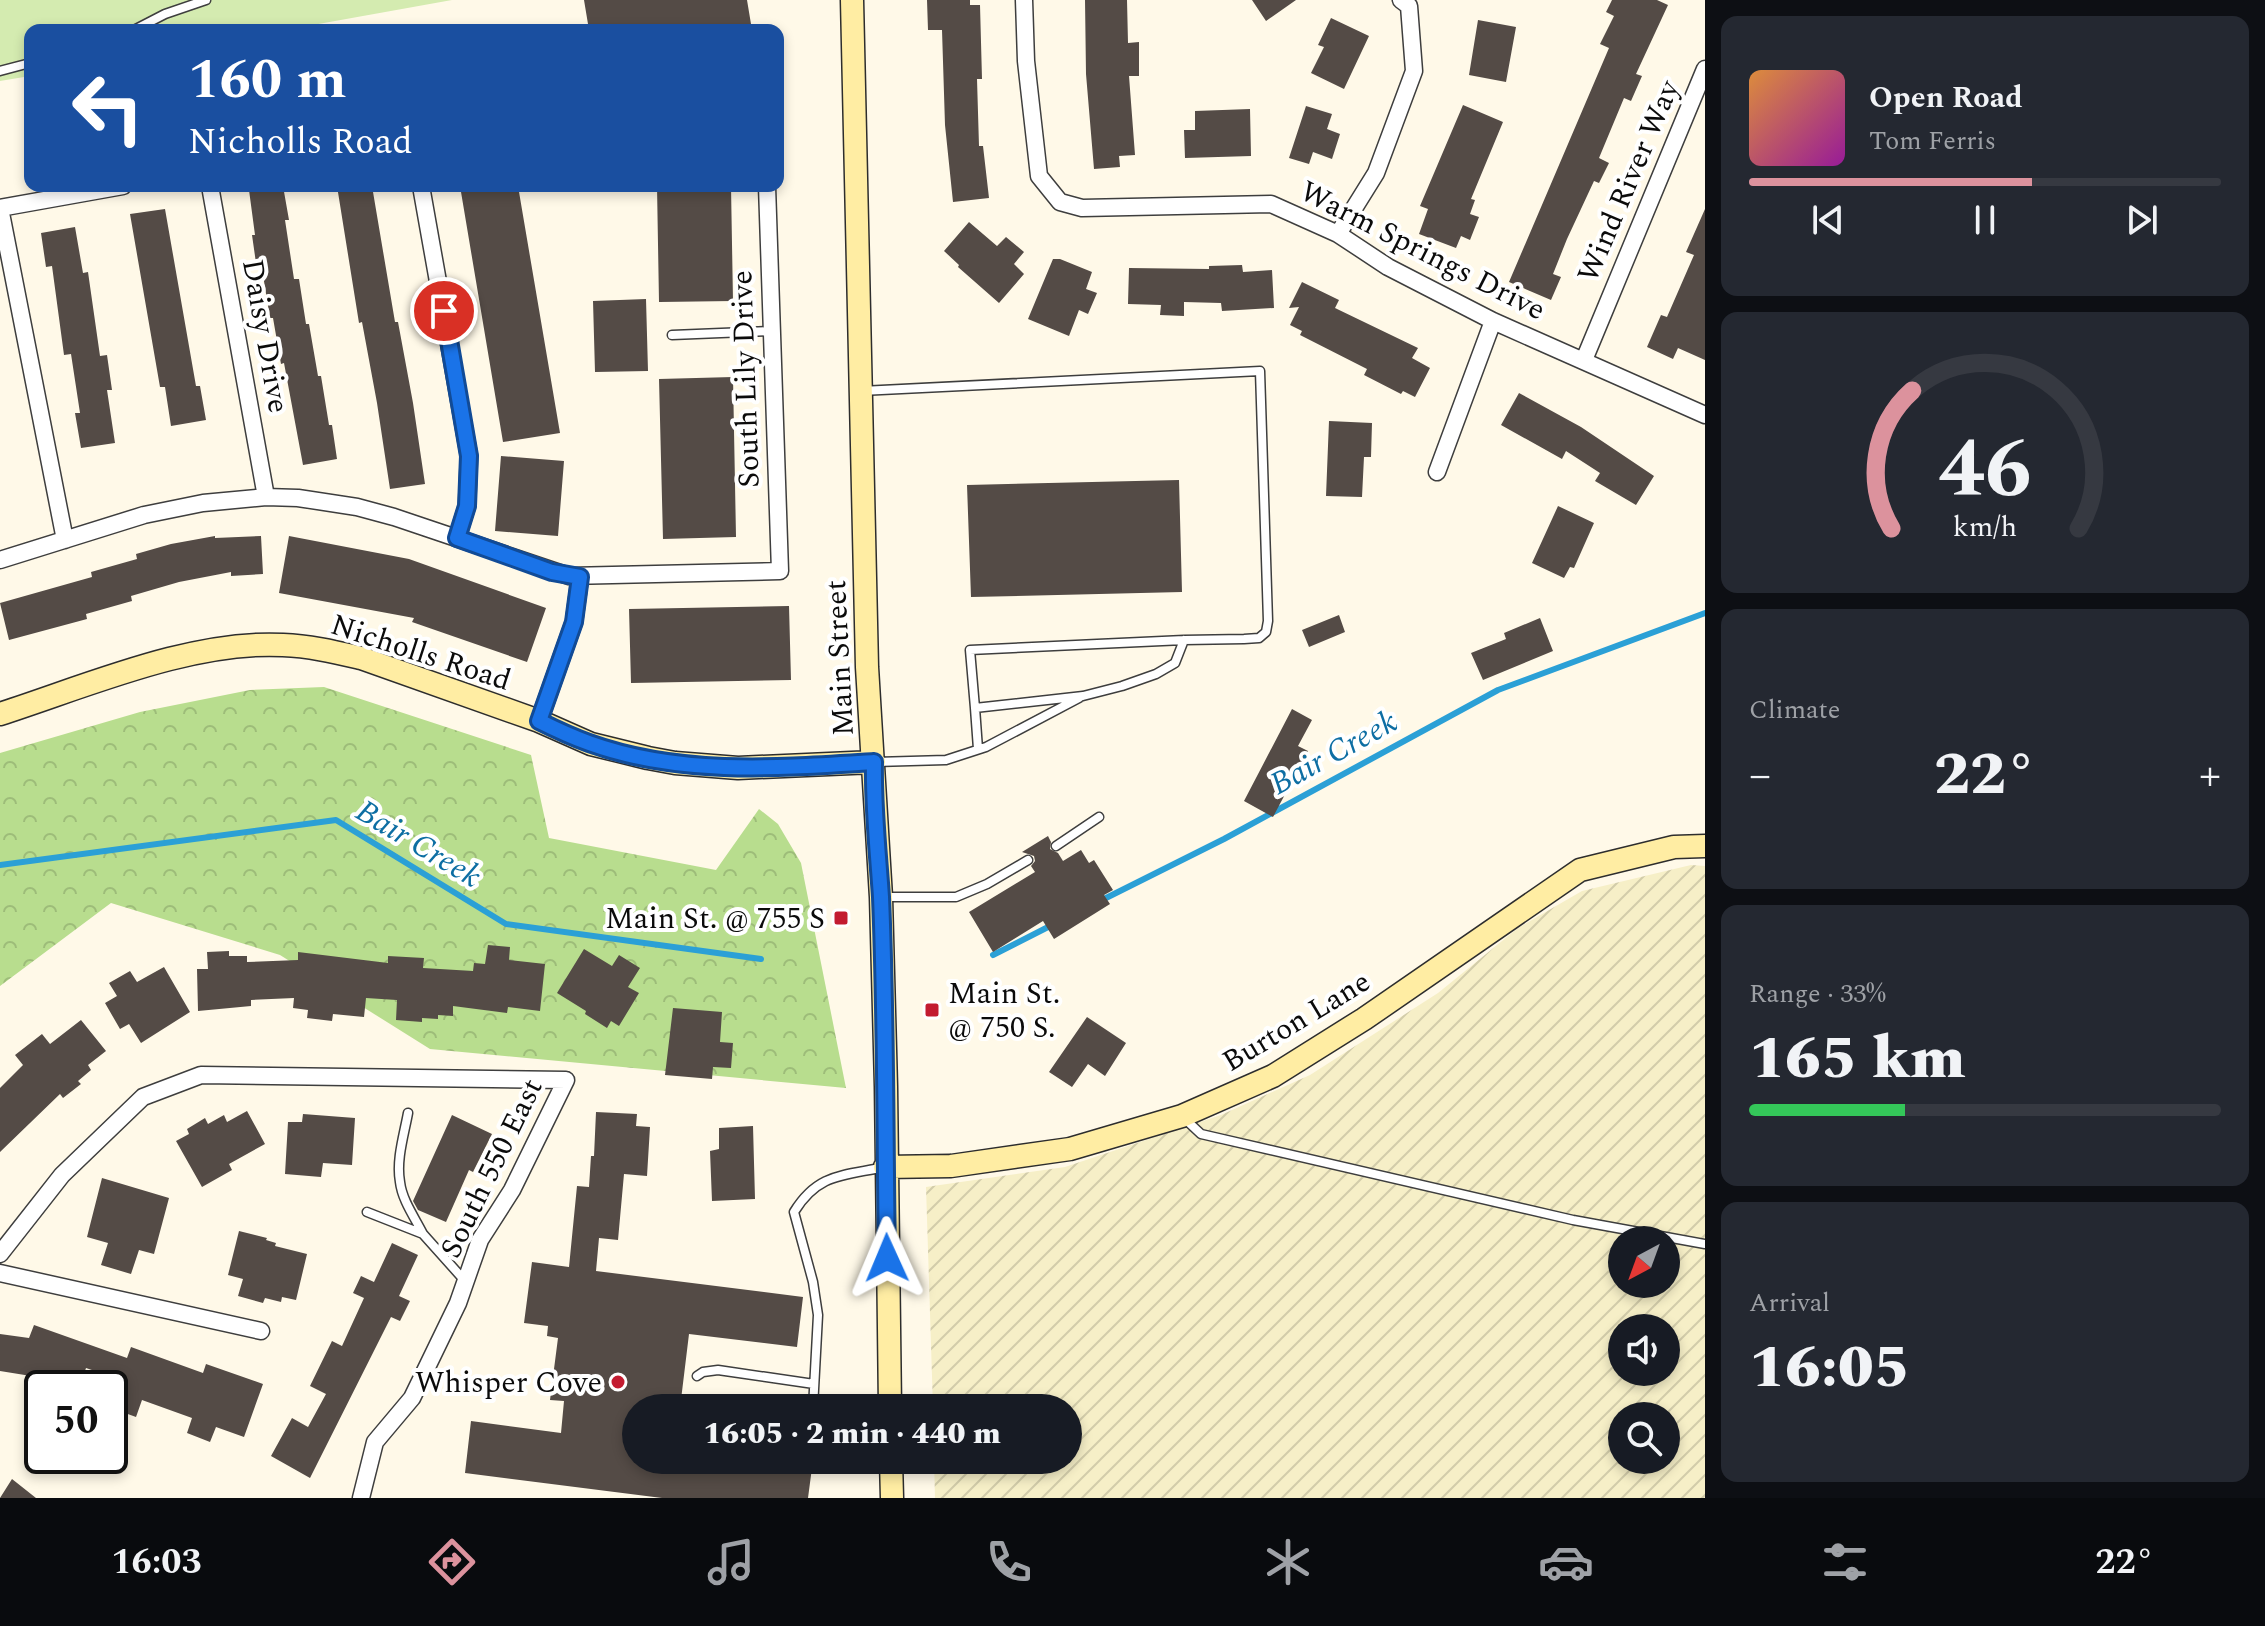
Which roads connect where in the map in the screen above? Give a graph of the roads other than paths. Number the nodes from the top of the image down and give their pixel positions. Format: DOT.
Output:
graph roads {
  1 [pos="206,0"];
  2 [pos="852,0"];
  3 [pos="1024,0"];
  4 [pos="1401,0"];
  5 [pos="146,24"];
  6 [pos="24,65"];
  7 [pos="1705,69"];
  8 [pos="0,71"];
  9 [pos="89,192"];
  10 [pos="211,192"];
  11 [pos="422,192"];
  12 [pos="767,192"];
  13 [pos="0,208"];
  14 [pos="1338,234"];
  15 [pos="1493,321"];
  16 [pos="772,331"];
  17 [pos="672,335"];
  18 [pos="1584,360"];
  19 [pos="860,391"];
  20 [pos="1705,415"];
  21 [pos="1437,472"];
  22 [pos="266,497"];
  23 [pos="457,538"];
  24 [pos="65,540"];
  25 [pos="0,560"];
  26 [pos="580,577"];
  27 [pos="1184,640"];
  28 [pos="1083,696"];
  29 [pos="975,708"];
  30 [pos="0,714"];
  31 [pos="539,721"];
  32 [pos="978,749"];
  33 [pos="874,762"];
  34 [pos="1099,817"];
  35 [pos="1056,846"];
  36 [pos="1705,846"];
  37 [pos="1028,860"];
  38 [pos="881,897"];
  39 [pos="408,1113"];
  40 [pos="1182,1116"];
  41 [pos="885,1167"];
  42 [pos="367,1212"];
  43 [pos="423,1234"];
  44 [pos="1705,1244"];
  45 [pos="0,1254"];
  46 [pos="0,1273"];
  47 [pos="466,1281"];
  48 [pos="261,1331"];
  49 [pos="697,1376"];
  50 [pos="814,1384"];
  51 [pos="814,1394"];
  52 [pos="890,1394"];
  53 [pos="891,1474"];
  54 [pos="361,1498"];
  55 [pos="892,1498"];
  1 -- 5 [label="lane"];
  2 -- 19 [label="street, Main Street"];
  3 -- 14 [label="street, Warm Springs Drive"];
  4 -- 14 [label="street"];
  6 -- 8 [label="lane"];
  7 -- 18 [label="street, Wind River Way"];
  9 -- 13 [label="street"];
  10 -- 22 [label="street, Daisy Drive"];
  11 -- 23 [label="street"];
  12 -- 16 [label="street, South Lily Drive"];
  13 -- 24 [label="street"];
  14 -- 15 [label="street, Warm Springs Drive"];
  15 -- 18 [label="street, Warm Springs Drive"];
  15 -- 21 [label="street"];
  16 -- 17 [label="lane"];
  16 -- 26 [label="street, South Lily Drive"];
  18 -- 20 [label="street, Warm Springs Drive"];
  19 -- 27 [label="lane"];
  19 -- 33 [label="street, Main Street"];
  22 -- 23 [label="street"];
  22 -- 24 [label="street"];
  23 -- 26 [label="street"];
  24 -- 25 [label="street"];
  26 -- 31 [label="street"];
  27 -- 28 [label="lane"];
  27 -- 29 [label="lane"];
  28 -- 29 [label="lane"];
  28 -- 32 [label="lane"];
  29 -- 32 [label="lane"];
  30 -- 31 [label="street, Nicholls Road"];
  31 -- 33 [label="street, Nicholls Road"];
  32 -- 33 [label="lane"];
  33 -- 38 [label="street, Main Street"];
  34 -- 35 [label="lane"];
  36 -- 40 [label="street, Burton Lane"];
  37 -- 38 [label="lane"];
  38 -- 41 [label="street, Main Street"];
  39 -- 43 [label="lane"];
  40 -- 41 [label="street, Burton Lane"];
  40 -- 44 [label="lane"];
  41 -- 50 [label="lane"];
  41 -- 52 [label="street, Main Street"];
  42 -- 43 [label="lane, South 550 East"];
  43 -- 47 [label="lane, South 550 East"];
  45 -- 47 [label="street, South 550 East"];
  46 -- 48 [label="street"];
  47 -- 54 [label="street, South 550 East"];
  49 -- 50 [label="lane"];
  50 -- 51 [label="lane"];
  53 -- 55 [label="street"];
}
